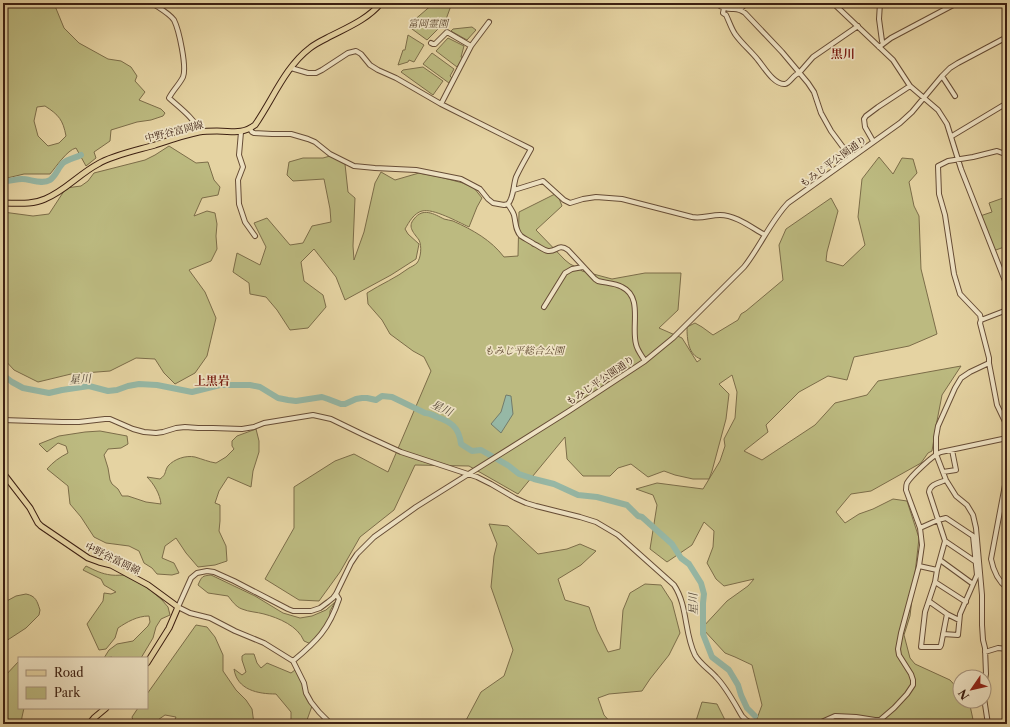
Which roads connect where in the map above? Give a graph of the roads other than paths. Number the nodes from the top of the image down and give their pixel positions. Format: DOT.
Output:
graph roads {
  1 [pos="152,3"];
  2 [pos="381,3"];
  3 [pos="716,3"];
  4 [pos="747,3"];
  5 [pos="833,3"];
  6 [pos="880,3"];
  7 [pos="957,3"];
  8 [pos="724,8"];
  9 [pos="740,9"];
  10 [pos="489,22"];
  11 [pos="858,26"];
  12 [pos="1007,37"];
  13 [pos="430,43"];
  14 [pos="883,43"];
  15 [pos="471,46"];
  16 [pos="879,47"];
  17 [pos="291,68"];
  18 [pos="799,73"];
  19 [pos="942,76"];
  20 [pos="910,86"];
  21 [pos="955,96"];
  22 [pos="924,98"];
  23 [pos="1007,103"];
  24 [pos="441,104"];
  25 [pos="250,129"];
  26 [pos="200,132"];
  27 [pos="241,132"];
  28 [pos="952,136"];
  29 [pos="873,142"];
  30 [pos="1007,156"];
  31 [pos="851,158"];
  32 [pos="958,159"];
  33 [pos="514,190"];
  34 [pos="3,203"];
  35 [pos="508,204"];
  36 [pos="765,235"];
  37 [pos="255,236"];
  38 [pos="583,267"];
  39 [pos="1007,286"];
  40 [pos="544,308"];
  41 [pos="1007,310"];
  42 [pos="981,320"];
  43 [pos="645,361"];
  44 [pos="989,363"];
  45 [pos="3,420"];
  46 [pos="1007,426"];
  47 [pos="1007,438"];
  48 [pos="952,450"];
  49 [pos="936,454"];
  50 [pos="1007,459"];
  51 [pos="3,472"];
  52 [pos="943,472"];
  53 [pos="469,474"];
  54 [pos="946,480"];
  55 [pos="938,520"];
  56 [pos="920,528"];
  57 [pos="945,541"];
  58 [pos="940,560"];
  59 [pos="976,562"];
  60 [pos="919,566"];
  61 [pos="937,570"];
  62 [pos="935,582"];
  63 [pos="973,584"];
  64 [pos="1007,588"];
  65 [pos="336,594"];
  66 [pos="930,602"];
  67 [pos="966,602"];
  68 [pos="178,607"];
  69 [pos="947,614"];
  70 [pos="959,620"];
  71 [pos="943,634"];
  72 [pos="1007,649"];
  73 [pos="985,652"];
  74 [pos="148,661"];
  75 [pos="293,661"];
  76 [pos="986,669"];
  77 [pos="105,709"];
  78 [pos="986,709"];
  79 [pos="89,724"];
  80 [pos="331,724"];
  81 [pos="753,724"];
  82 [pos="817,724"];
  83 [pos="988,724"];
  1 -- 26 [label="street"];
  2 -- 17 [label="main road"];
  3 -- 8 [label="street"];
  4 -- 9 [label="street"];
  5 -- 11 [label="street"];
  6 -- 14 [label="street"];
  7 -- 14 [label="street"];
  8 -- 9 [label="street"];
  8 -- 18 [label="street"];
  9 -- 18 [label="street"];
  10 -- 15 [label="street"];
  11 -- 16 [label="street"];
  11 -- 18 [label="street"];
  12 -- 19 [label="street, もみじ平公園通り"];
  13 -- 15 [label="street"];
  14 -- 16 [label="street"];
  15 -- 24 [label="street"];
  16 -- 20 [label="street"];
  17 -- 24 [label="street"];
  17 -- 25 [label="main road"];
  18 -- 31 [label="street"];
  19 -- 21 [label="street"];
  19 -- 22 [label="street, もみじ平公園通り"];
  20 -- 22 [label="street"];
  20 -- 29 [label="street"];
  22 -- 28 [label="street"];
  22 -- 29 [label="street, もみじ平公園通り"];
  23 -- 28 [label="street"];
  24 -- 33 [label="street"];
  25 -- 27 [label="main road, 中野谷富岡線"];
  25 -- 35 [label="street"];
  26 -- 27 [label="main road, 中野谷富岡線"];
  26 -- 34 [label="main road, 中野谷富岡線"];
  27 -- 37 [label="street"];
  28 -- 32 [label="street"];
  29 -- 31 [label="street, もみじ平公園通り"];
  30 -- 32 [label="street"];
  31 -- 36 [label="street, もみじ平公園通り"];
  32 -- 39 [label="street"];
  32 -- 42 [label="street"];
  33 -- 35 [label="street"];
  33 -- 36 [label="street"];
  35 -- 38 [label="street"];
  36 -- 43 [label="street, もみじ平公園通り"];
  38 -- 40 [label="street"];
  38 -- 43 [label="street"];
  41 -- 42 [label="street"];
  42 -- 44 [label="street"];
  43 -- 53 [label="street, もみじ平公園通り"];
  44 -- 46 [label="street"];
  44 -- 49 [label="street"];
  45 -- 53 [label="street"];
  47 -- 48 [label="street"];
  48 -- 49 [label="street"];
  48 -- 52 [label="street"];
  49 -- 52 [label="street"];
  49 -- 56 [label="street"];
  50 -- 64 [label="street"];
  51 -- 68 [label="main road, 中野谷富岡線"];
  52 -- 54 [label="street"];
  53 -- 65 [label="street, もみじ平公園通り"];
  53 -- 81 [label="street"];
  54 -- 55 [label="street"];
  54 -- 73 [label="street"];
  55 -- 56 [label="street"];
  55 -- 57 [label="street"];
  55 -- 59 [label="street"];
  56 -- 60 [label="street"];
  57 -- 58 [label="street"];
  57 -- 59 [label="street"];
  58 -- 61 [label="street"];
  58 -- 63 [label="street"];
  59 -- 63 [label="street"];
  60 -- 61 [label="street"];
  60 -- 82 [label="street"];
  61 -- 62 [label="street"];
  62 -- 66 [label="street"];
  62 -- 67 [label="street"];
  63 -- 67 [label="street"];
  65 -- 68 [label="street, もみじ平公園通り"];
  65 -- 75 [label="street"];
  66 -- 69 [label="street"];
  66 -- 71 [label="street"];
  67 -- 70 [label="street"];
  68 -- 74 [label="main road"];
  68 -- 75 [label="street"];
  69 -- 70 [label="street"];
  69 -- 71 [label="street"];
  70 -- 71 [label="street"];
  72 -- 73 [label="street"];
  73 -- 76 [label="street"];
  75 -- 80 [label="street"];
  77 -- 79 [label="main road"];
  78 -- 83 [label="street"];
}
